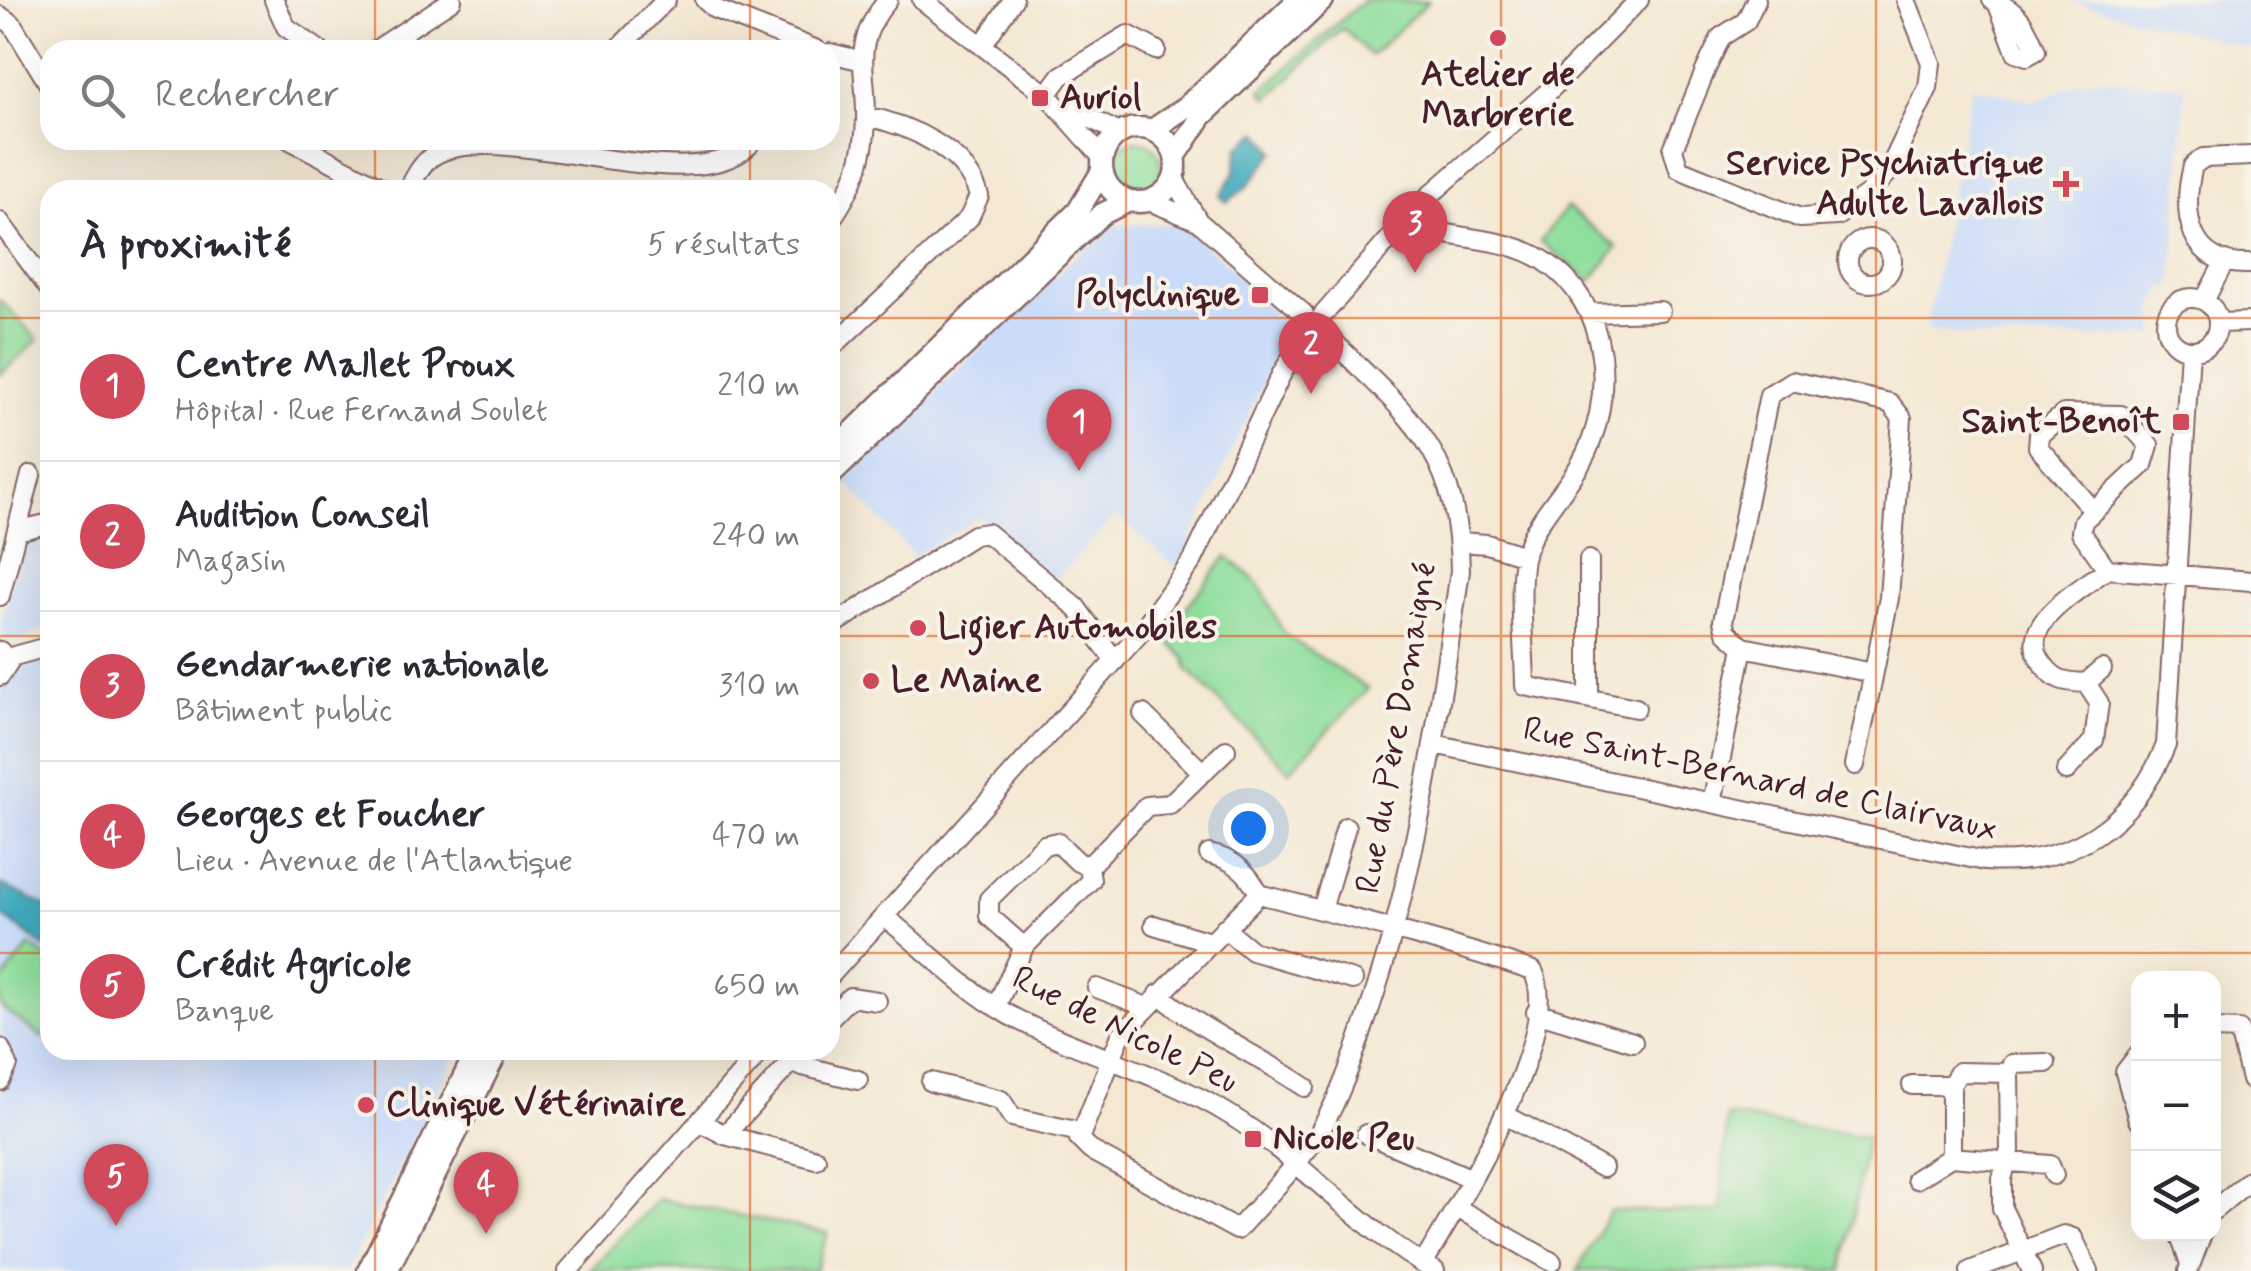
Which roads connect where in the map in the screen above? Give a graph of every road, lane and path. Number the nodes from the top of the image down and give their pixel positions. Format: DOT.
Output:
graph roads {
  1 [pos="274,0"];
  2 [pos="452,0"];
  3 [pos="666,0"];
  4 [pos="705,0"];
  5 [pos="888,0"];
  6 [pos="922,0"];
  7 [pos="1013,0"];
  8 [pos="1297,0"];
  9 [pos="1323,0"];
  10 [pos="1639,0"];
  11 [pos="1756,0"];
  12 [pos="1906,0"];
  13 [pos="1994,1"];
  14 [pos="0,16"];
  15 [pos="305,40"];
  16 [pos="391,40"];
  17 [pos="627,40"];
  18 [pos="792,40"];
  19 [pos="982,44"];
  20 [pos="1156,50"];
  21 [pos="2036,51"];
  22 [pos="840,55"];
  23 [pos="860,60"];
  24 [pos="40,70"];
  25 [pos="1047,95"];
  26 [pos="866,116"];
  27 [pos="1152,130"];
  28 [pos="1119,134"];
  29 [pos="309,150"];
  30 [pos="457,150"];
  31 [pos="525,150"];
  32 [pos="743,150"];
  33 [pos="2251,156"];
  34 [pos="1175,157"];
  35 [pos="1102,164"];
  36 [pos="367,180"];
  37 [pos="415,180"];
  38 [pos="1174,180"];
  39 [pos="1139,201"];
  40 [pos="840,204"];
  41 [pos="1837,216"];
  42 [pos="1405,220"];
  43 [pos="0,222"];
  44 [pos="1198,222"];
  45 [pos="1855,245"];
  46 [pos="2225,261"];
  47 [pos="2251,264"];
  48 [pos="40,276"];
  49 [pos="2204,301"];
  50 [pos="1660,311"];
  51 [pos="1589,313"];
  52 [pos="2251,322"];
  53 [pos="1314,323"];
  54 [pos="2218,324"];
  55 [pos="840,339"];
  56 [pos="2190,350"];
  57 [pos="840,444"];
  58 [pos="840,466"];
  59 [pos="31,475"];
  60 [pos="2093,510"];
  61 [pos="40,525"];
  62 [pos="17,531"];
  63 [pos="1460,542"];
  64 [pos="1526,556"];
  65 [pos="1589,560"];
  66 [pos="2107,570"];
  67 [pos="2178,577"];
  68 [pos="2251,581"];
  69 [pos="0,596"];
  70 [pos="840,621"];
  71 [pos="1742,647"];
  72 [pos="40,648"];
  73 [pos="4,654"];
  74 [pos="1115,662"];
  75 [pos="2102,669"];
  76 [pos="1873,673"];
  77 [pos="0,676"];
  78 [pos="2086,683"];
  79 [pos="1589,698"];
  80 [pos="1636,708"];
  81 [pos="1143,714"];
  82 [pos="1434,744"];
  83 [pos="1226,750"];
  84 [pos="1855,766"];
  85 [pos="2066,772"];
  86 [pos="1203,774"];
  87 [pos="1712,803"];
  88 [pos="1346,827"];
  89 [pos="1209,854"];
  90 [pos="1089,866"];
  91 [pos="1259,894"];
  92 [pos="1322,910"];
  93 [pos="884,916"];
  94 [pos="1154,926"];
  95 [pos="1224,928"];
  96 [pos="1394,930"];
  97 [pos="1210,942"];
  98 [pos="1024,947"];
  99 [pos="840,968"];
  100 [pos="1353,980"];
  101 [pos="1097,988"];
  102 [pos="840,994"];
  103 [pos="1153,1000"];
  104 [pos="845,1001"];
  105 [pos="877,1001"];
  106 [pos="996,1006"];
  107 [pos="840,1007"];
  108 [pos="1536,1012"];
  109 [pos="2221,1029"];
  110 [pos="1633,1042"];
  111 [pos="0,1048"];
  112 [pos="1110,1058"];
  113 [pos="472,1060"];
  114 [pos="493,1060"];
  115 [pos="753,1060"];
  116 [pos="792,1060"];
  117 [pos="806,1060"];
  118 [pos="2046,1063"];
  119 [pos="2131,1064"];
  120 [pos="2009,1073"];
  121 [pos="858,1080"];
  122 [pos="2251,1080"];
  123 [pos="0,1081"];
  124 [pos="932,1082"];
  125 [pos="1912,1084"];
  126 [pos="1951,1086"];
  127 [pos="1305,1088"];
  128 [pos="2131,1096"];
  129 [pos="1507,1116"];
  130 [pos="700,1122"];
  131 [pos="1080,1132"];
  132 [pos="1366,1134"];
  133 [pos="724,1135"];
  134 [pos="1951,1157"];
  135 [pos="816,1158"];
  136 [pos="2006,1160"];
  137 [pos="1296,1164"];
  138 [pos="1603,1168"];
  139 [pos="2054,1175"];
  140 [pos="1472,1179"];
  141 [pos="1916,1179"];
  142 [pos="2251,1179"];
  143 [pos="2221,1204"];
  144 [pos="1457,1208"];
  145 [pos="2181,1241"];
  146 [pos="2199,1241"];
  147 [pos="2024,1252"];
  148 [pos="1552,1262"];
  149 [pos="1429,1268"];
  150 [pos="2189,1268"];
  151 [pos="368,1271"];
  152 [pos="387,1271"];
  153 [pos="568,1271"];
  154 [pos="1970,1271"];
  155 [pos="2032,1271"];
  156 [pos="2089,1271"];
  1 -- 15 [label="street"];
  2 -- 16 [label="street"];
  3 -- 17 [label="street"];
  4 -- 18 [label="street"];
  5 -- 23 [label="street"];
  6 -- 19 [label="street"];
  7 -- 19 [label="street"];
  8 -- 27 [label="main road"];
  9 -- 34 [label="main road"];
  10 -- 42 [label="street"];
  11 -- 41 [label="street"];
  12 -- 41 [label="street"];
  13 -- 21 [label="street"];
  14 -- 24 [label="street"];
  19 -- 25 [label="street"];
  20 -- 25 [label="street"];
  22 -- 23 [label="street"];
  23 -- 26 [label="street"];
  25 -- 28 [label="street"];
  25 -- 35 [label="street"];
  26 -- 40 [label="street"];
  26 -- 55 [label="street"];
  27 -- 28 [label="main road"];
  27 -- 34 [label="main road"];
  28 -- 35 [label="main road"];
  29 -- 36 [label="street"];
  30 -- 37 [label="street"];
  31 -- 32 [label="street"];
  33 -- 46 [label="street"];
  34 -- 38 [label="main road"];
  35 -- 39 [label="main road"];
  35 -- 57 [label="main road"];
  38 -- 39 [label="main road"];
  38 -- 44 [label="street, Rue du Père Domaigné"];
  39 -- 44 [label="street, Rue du Père Domaigné"];
  39 -- 58 [label="main road"];
  41 -- 45 [label="street"];
  42 -- 51 [label="street"];
  42 -- 53 [label="street"];
  43 -- 48 [label="street"];
  44 -- 53 [label="street, Rue du Père Domaigné"];
  46 -- 47 [label="street"];
  46 -- 49 [label="street"];
  49 -- 54 [label="street"];
  49 -- 56 [label="street"];
  50 -- 51 [label="street"];
  51 -- 64 [label="street"];
  52 -- 54 [label="street"];
  53 -- 63 [label="street, Rue du Père Domaigné"];
  53 -- 74 [label="street"];
  54 -- 56 [label="street"];
  56 -- 67 [label="street, Rue Saint-Bernard de Clairvaux"];
  59 -- 62 [label="street"];
  60 -- 60 [label="street"];
  60 -- 66 [label="street"];
  61 -- 62 [label="street"];
  62 -- 69 [label="street"];
  63 -- 64 [label="street"];
  63 -- 82 [label="street, Rue du Père Domaigné"];
  64 -- 79 [label="street"];
  65 -- 79 [label="street"];
  66 -- 67 [label="street"];
  66 -- 78 [label="street"];
  67 -- 68 [label="street"];
  67 -- 87 [label="street, Rue Saint-Bernard de Clairvaux"];
  70 -- 74 [label="street"];
  71 -- 76 [label="street"];
  71 -- 76 [label="street"];
  71 -- 87 [label="street"];
  72 -- 73 [label="street"];
  73 -- 77 [label="street"];
  74 -- 93 [label="street"];
  75 -- 78 [label="street"];
  76 -- 84 [label="street"];
  78 -- 85 [label="street"];
  79 -- 80 [label="street"];
  81 -- 86 [label="street"];
  82 -- 87 [label="street, Rue Saint-Bernard de Clairvaux"];
  82 -- 96 [label="street, Rue du Père Domaigné"];
  83 -- 86 [label="street"];
  86 -- 90 [label="street"];
  88 -- 92 [label="street"];
  89 -- 91 [label="street"];
  90 -- 98 [label="street"];
  90 -- 98 [label="street"];
  91 -- 92 [label="street"];
  91 -- 95 [label="street"];
  92 -- 96 [label="street"];
  93 -- 99 [label="street"];
  93 -- 106 [label="street, Rue de Nicole Peu"];
  94 -- 97 [label="street"];
  95 -- 97 [label="street"];
  95 -- 100 [label="street"];
  96 -- 108 [label="street"];
  96 -- 137 [label="street, Rue du Père Domaigné"];
  97 -- 103 [label="street"];
  98 -- 106 [label="street"];
  101 -- 103 [label="street"];
  102 -- 104 [label="street"];
  103 -- 112 [label="street"];
  103 -- 127 [label="street"];
  104 -- 105 [label="street"];
  104 -- 107 [label="street"];
  106 -- 112 [label="street, Rue de Nicole Peu"];
  108 -- 110 [label="street"];
  108 -- 129 [label="street"];
  109 -- 122 [label="street"];
  111 -- 123 [label="street"];
  112 -- 131 [label="street"];
  112 -- 137 [label="street, Rue de Nicole Peu"];
  113 -- 151 [label="main road"];
  114 -- 152 [label="main road"];
  115 -- 130 [label="street"];
  116 -- 133 [label="street"];
  117 -- 121 [label="street"];
  118 -- 120 [label="street"];
  119 -- 128 [label="street"];
  120 -- 126 [label="street"];
  120 -- 136 [label="street"];
  124 -- 131 [label="street"];
  125 -- 126 [label="street"];
  126 -- 134 [label="street"];
  129 -- 138 [label="street"];
  129 -- 140 [label="street"];
  130 -- 133 [label="street"];
  130 -- 153 [label="street"];
  131 -- 137 [label="street, Rue du Père Domaigné"];
  132 -- 140 [label="street"];
  133 -- 135 [label="street"];
  134 -- 136 [label="street"];
  134 -- 141 [label="street"];
  136 -- 139 [label="street"];
  136 -- 147 [label="street"];
  137 -- 149 [label="street, Rue de Nicole Peu"];
  140 -- 144 [label="street"];
  142 -- 143 [label="street"];
  144 -- 148 [label="street"];
  144 -- 149 [label="street"];
  145 -- 150 [label="street"];
  146 -- 150 [label="street"];
  147 -- 154 [label="street"];
  147 -- 155 [label="street"];
  147 -- 156 [label="street"];
}
